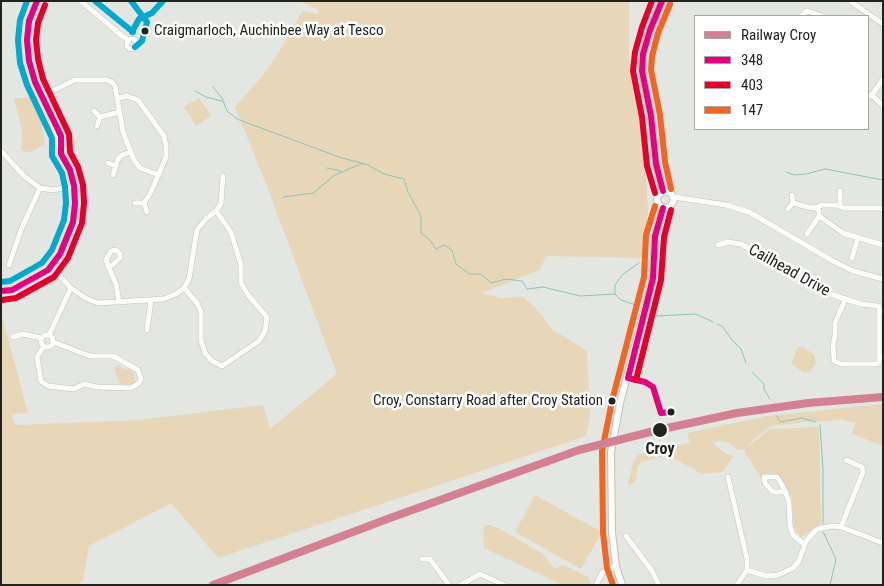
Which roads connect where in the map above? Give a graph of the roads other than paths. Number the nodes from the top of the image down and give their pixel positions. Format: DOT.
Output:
graph roads {
  1 [pos="31,1"];
  2 [pos="37,1"];
  3 [pos="81,1"];
  4 [pos="662,1"];
  5 [pos="850,1"];
  6 [pos="858,1"];
  7 [pos="31,13"];
  8 [pos="803,15"];
  9 [pos="819,15"];
  10 [pos="883,19"];
  11 [pos="883,24"];
  12 [pos="129,40"];
  13 [pos="883,79"];
  14 [pos="42,96"];
  15 [pos="870,96"];
  16 [pos="118,98"];
  17 [pos="883,106"];
  18 [pos="94,112"];
  19 [pos="120,112"];
  20 [pos="100,117"];
  21 [pos="98,126"];
  22 [pos="1,151"];
  23 [pos="130,152"];
  24 [pos="108,163"];
  25 [pos="116,166"];
  26 [pos="112,175"];
  27 [pos="159,175"];
  28 [pos="223,176"];
  29 [pos="74,186"];
  30 [pos="40,188"];
  31 [pos="840,190"];
  32 [pos="663,191"];
  33 [pos="792,195"];
  34 [pos="674,197"];
  35 [pos="135,203"];
  36 [pos="144,203"];
  37 [pos="793,203"];
  38 [pos="840,206"];
  39 [pos="663,208"];
  40 [pos="817,208"];
  41 [pos="788,209"];
  42 [pos="883,210"];
  43 [pos="147,212"];
  44 [pos="216,212"];
  45 [pos="819,216"];
  46 [pos="807,234"];
  47 [pos="858,238"];
  48 [pos="883,245"];
  49 [pos="718,246"];
  50 [pos="852,258"];
  51 [pos="9,264"];
  52 [pos="51,266"];
  53 [pos="109,268"];
  54 [pos="883,279"];
  55 [pos="71,288"];
  56 [pos="184,288"];
  57 [pos="1,291"];
  58 [pos="151,300"];
  59 [pos="845,300"];
  60 [pos="119,302"];
  61 [pos="881,312"];
  62 [pos="147,330"];
  63 [pos="49,336"];
  64 [pos="13,337"];
  65 [pos="41,338"];
  66 [pos="53,342"];
  67 [pos="44,346"];
  68 [pos="881,357"];
  69 [pos="846,460"];
  70 [pos="728,477"];
  71 [pos="786,492"];
  72 [pos="841,528"];
  73 [pos="626,536"];
  74 [pos="883,543"];
  75 [pos="805,545"];
  76 [pos="422,559"];
  77 [pos="616,566"];
  78 [pos="747,570"];
  79 [pos="449,585"];
  80 [pos="461,585"];
  81 [pos="504,585"];
  82 [pos="596,585"];
  83 [pos="622,585"];
  84 [pos="659,585"];
  85 [pos="738,585"];
  1 -- 7 [label="street"];
  2 -- 7 [label="street"];
  3 -- 12 [label="street"];
  4 -- 32 [label="main road"];
  5 -- 11 [label="street"];
  6 -- 10 [label="street"];
  7 -- 14 [label="street"];
  8 -- 9 [label="street"];
  13 -- 15 [label="street"];
  14 -- 16 [label="street"];
  14 -- 29 [label="street"];
  15 -- 17 [label="street"];
  16 -- 19 [label="street"];
  16 -- 27 [label="street"];
  18 -- 20 [label="street"];
  19 -- 20 [label="street"];
  19 -- 23 [label="street"];
  20 -- 21 [label="street"];
  22 -- 30 [label="street"];
  23 -- 25 [label="street"];
  23 -- 27 [label="street"];
  24 -- 25 [label="street"];
  25 -- 26 [label="street"];
  27 -- 36 [label="street"];
  28 -- 44 [label="street"];
  29 -- 30 [label="street"];
  29 -- 52 [label="street"];
  30 -- 51 [label="street"];
  31 -- 38 [label="street"];
  32 -- 34 [label="main road"];
  32 -- 39 [label="main road"];
  33 -- 37 [label="street"];
  34 -- 39 [label="main road"];
  34 -- 54 [label="street"];
  35 -- 36 [label="street"];
  36 -- 43 [label="street"];
  37 -- 40 [label="street"];
  37 -- 41 [label="street"];
  38 -- 40 [label="street"];
  38 -- 42 [label="street"];
  39 -- 77 [label="main road"];
  40 -- 45 [label="street"];
  44 -- 56 [label="street"];
  44 -- 56 [label="street"];
  45 -- 46 [label="street"];
  45 -- 47 [label="street"];
  47 -- 48 [label="street"];
  47 -- 50 [label="street"];
  49 -- 59 [label="street, Cailhead Drive"];
  52 -- 55 [label="street"];
  52 -- 57 [label="street"];
  53 -- 60 [label="street"];
  55 -- 60 [label="street"];
  55 -- 63 [label="street"];
  56 -- 58 [label="street"];
  58 -- 60 [label="street"];
  58 -- 62 [label="street"];
  59 -- 61 [label="street, Cailhead Drive"];
  59 -- 68 [label="street"];
  61 -- 68 [label="street"];
  63 -- 65 [label="street"];
  63 -- 66 [label="street"];
  64 -- 65 [label="street"];
  65 -- 67 [label="street"];
  66 -- 67 [label="street"];
  66 -- 67 [label="street"];
  69 -- 72 [label="street"];
  70 -- 78 [label="street"];
  71 -- 75 [label="street"];
  72 -- 74 [label="street"];
  72 -- 75 [label="street"];
  73 -- 84 [label="street"];
  75 -- 78 [label="street"];
  76 -- 79 [label="street"];
  77 -- 82 [label="street"];
  77 -- 83 [label="main road"];
  78 -- 85 [label="street"];
  80 -- 81 [label="street"];
}
